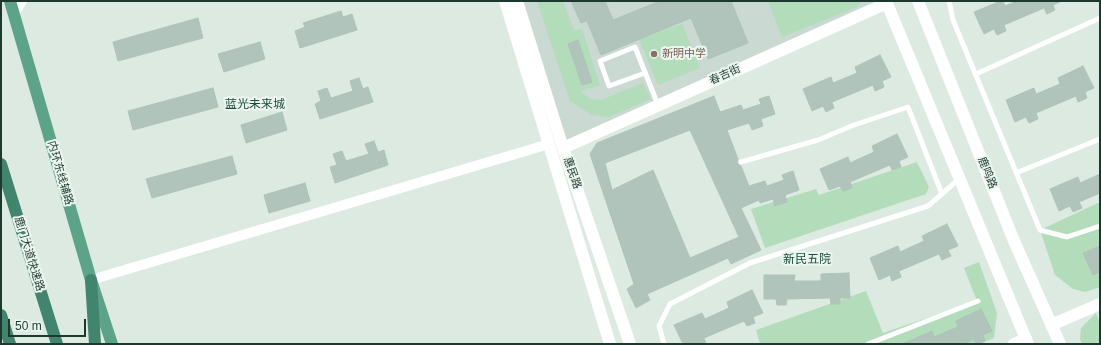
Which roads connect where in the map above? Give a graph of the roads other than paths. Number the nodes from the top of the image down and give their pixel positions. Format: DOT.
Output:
graph roads {
  1 [pos="21,1"];
  2 [pos="505,1"];
  3 [pos="517,1"];
  4 [pos="918,1"];
  5 [pos="949,1"];
  6 [pos="887,2"];
  7 [pos="12,6"];
  8 [pos="1100,18"];
  9 [pos="644,73"];
  10 [pos="976,74"];
  11 [pos="658,105"];
  12 [pos="1100,139"];
  13 [pos="549,144"];
  14 [pos="563,148"];
  15 [pos="741,162"];
  16 [pos="1,164"];
  17 [pos="1016,173"];
  18 [pos="959,178"];
  19 [pos="942,194"];
  20 [pos="1100,226"];
  21 [pos="91,280"];
  22 [pos="978,300"];
  23 [pos="1100,304"];
  24 [pos="1,315"];
  25 [pos="1051,325"];
  26 [pos="1027,342"];
  27 [pos="10,344"];
  28 [pos="57,344"];
  29 [pos="95,344"];
  30 [pos="112,344"];
  31 [pos="610,344"];
  32 [pos="630,344"];
  33 [pos="664,344"];
  34 [pos="868,344"];
  35 [pos="1014,344"];
  36 [pos="1060,344"];
  1 -- 7 [label="street"];
  2 -- 13 [label="street, 惠民路"];
  3 -- 14 [label="street, 惠民路"];
  4 -- 25 [label="street, 鹿鸣路"];
  5 -- 10 [label="lane"];
  6 -- 11 [label="street, 春吉街"];
  6 -- 18 [label="street"];
  7 -- 21 [label="main road, 内环东线辅路"];
  8 -- 10 [label="lane"];
  9 -- 9 [label="lane"];
  9 -- 11 [label="lane"];
  10 -- 17 [label="lane"];
  11 -- 14 [label="street, 春吉街"];
  12 -- 17 [label="lane"];
  13 -- 21 [label="street"];
  13 -- 31 [label="street, 惠民路"];
  14 -- 32 [label="street, 惠民路"];
  15 -- 19 [label="lane"];
  16 -- 28 [label="highway, 鹿门大道快速路"];
  17 -- 20 [label="lane"];
  18 -- 19 [label="lane"];
  18 -- 26 [label="street"];
  19 -- 33 [label="lane"];
  21 -- 29 [label="highway"];
  21 -- 30 [label="main road, 内环东线辅路"];
  22 -- 34 [label="lane"];
  23 -- 25 [label="street"];
  24 -- 27 [label="highway"];
  25 -- 36 [label="street, 鹿鸣路"];
  26 -- 35 [label="street"];
}
